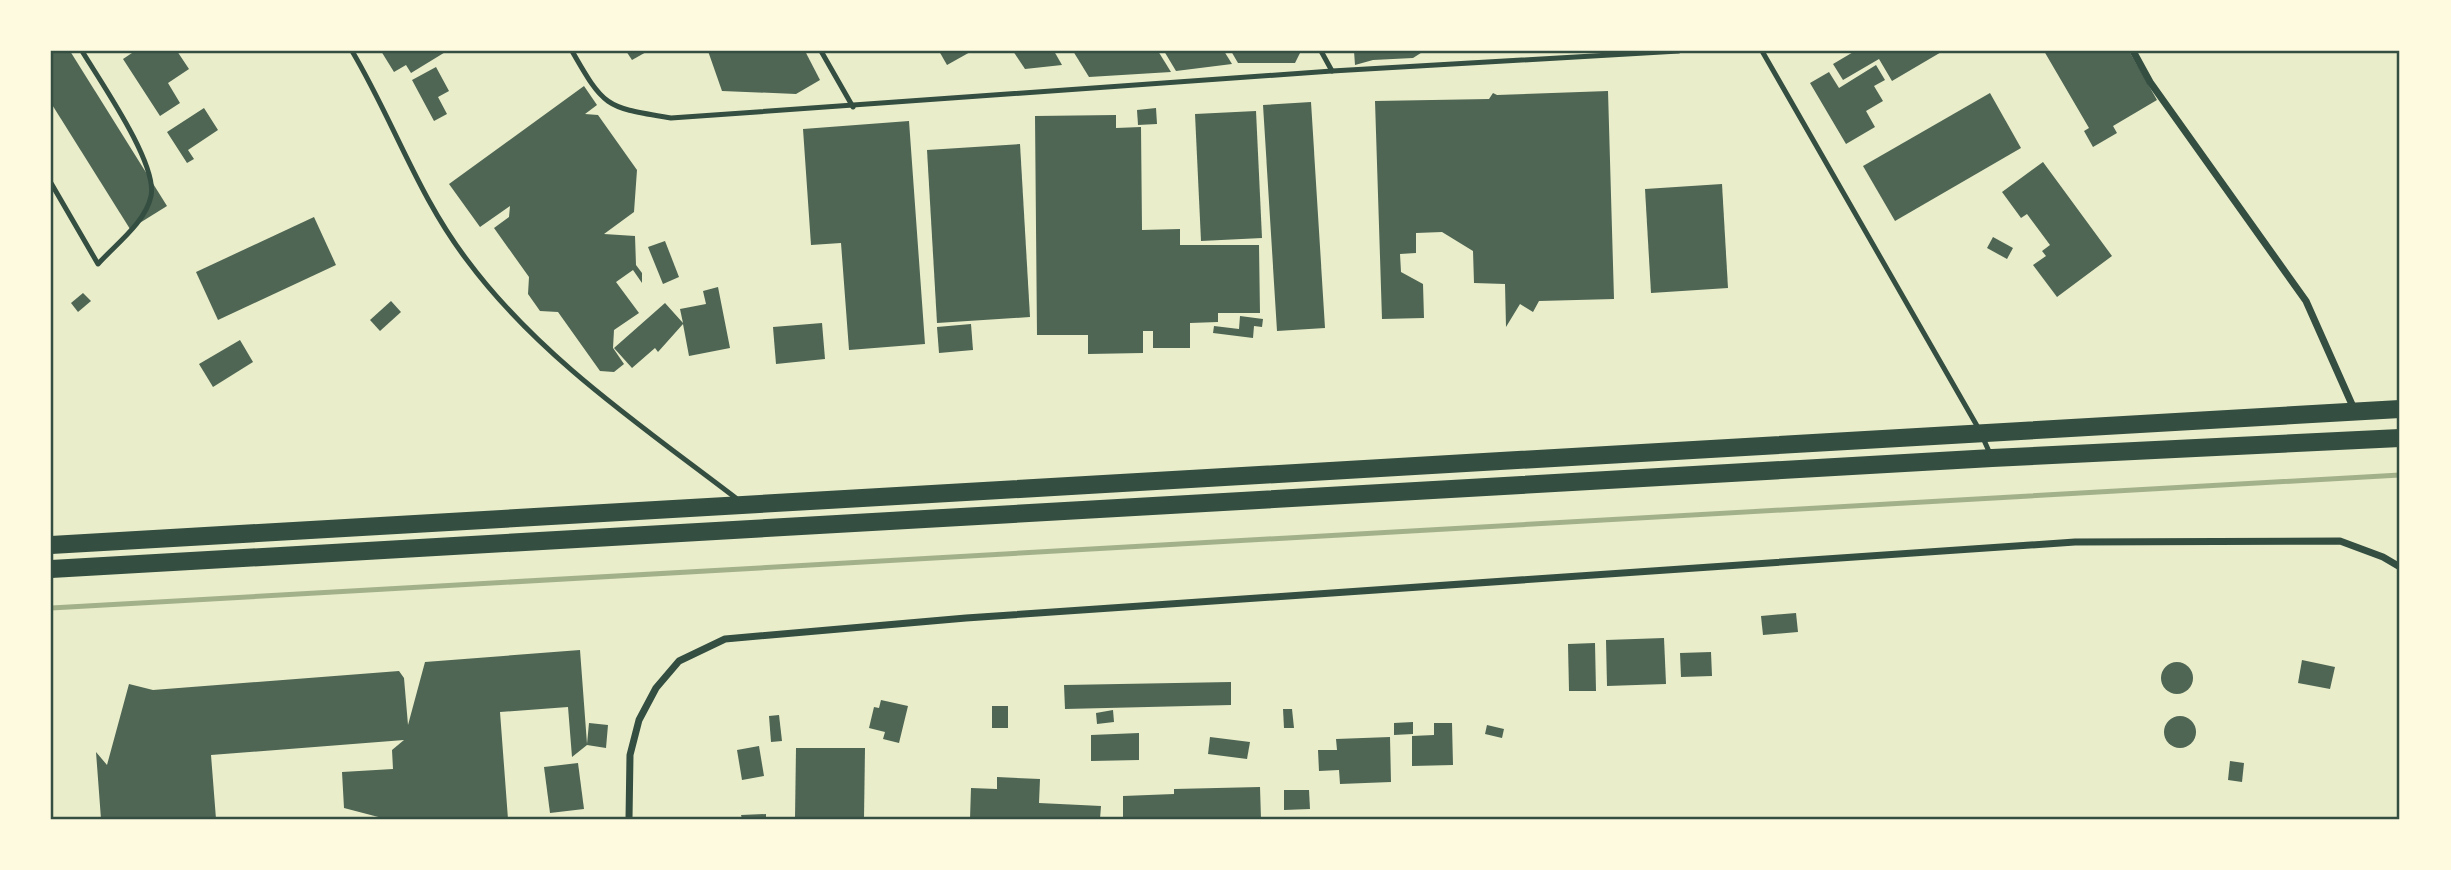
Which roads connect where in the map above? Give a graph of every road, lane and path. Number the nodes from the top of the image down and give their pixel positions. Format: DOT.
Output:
graph roads {
  1 [pos="82,51"];
  2 [pos="352,51"];
  3 [pos="572,51"];
  4 [pos="821,51"];
  5 [pos="1321,51"];
  6 [pos="1679,51"];
  7 [pos="1762,51"];
  8 [pos="2133,51"];
  9 [pos="1332,71"];
  10 [pos="853,107"];
  11 [pos="51,183"];
  12 [pos="2400,409"];
  13 [pos="2356,411"];
  14 [pos="1980,431"];
  15 [pos="2400,438"];
  16 [pos="1992,458"];
  17 [pos="745,505"];
  18 [pos="51,545"];
  19 [pos="2400,567"];
  20 [pos="51,569"];
  21 [pos="629,819"];
  1 -- 11 [label="lane"];
  2 -- 17 [label="lane"];
  3 -- 10 [label="lane"];
  4 -- 10 [label="lane"];
  5 -- 9 [label="lane"];
  6 -- 9 [label="lane"];
  7 -- 14 [label="lane"];
  8 -- 13 [label="street"];
  9 -- 10 [label="lane"];
  12 -- 13 [label="main road"];
  13 -- 14 [label="main road"];
  14 -- 16 [label="lane"];
  14 -- 17 [label="main road"];
  15 -- 16 [label="main road"];
  16 -- 20 [label="main road"];
  17 -- 18 [label="main road"];
  19 -- 21 [label="street"];
}
